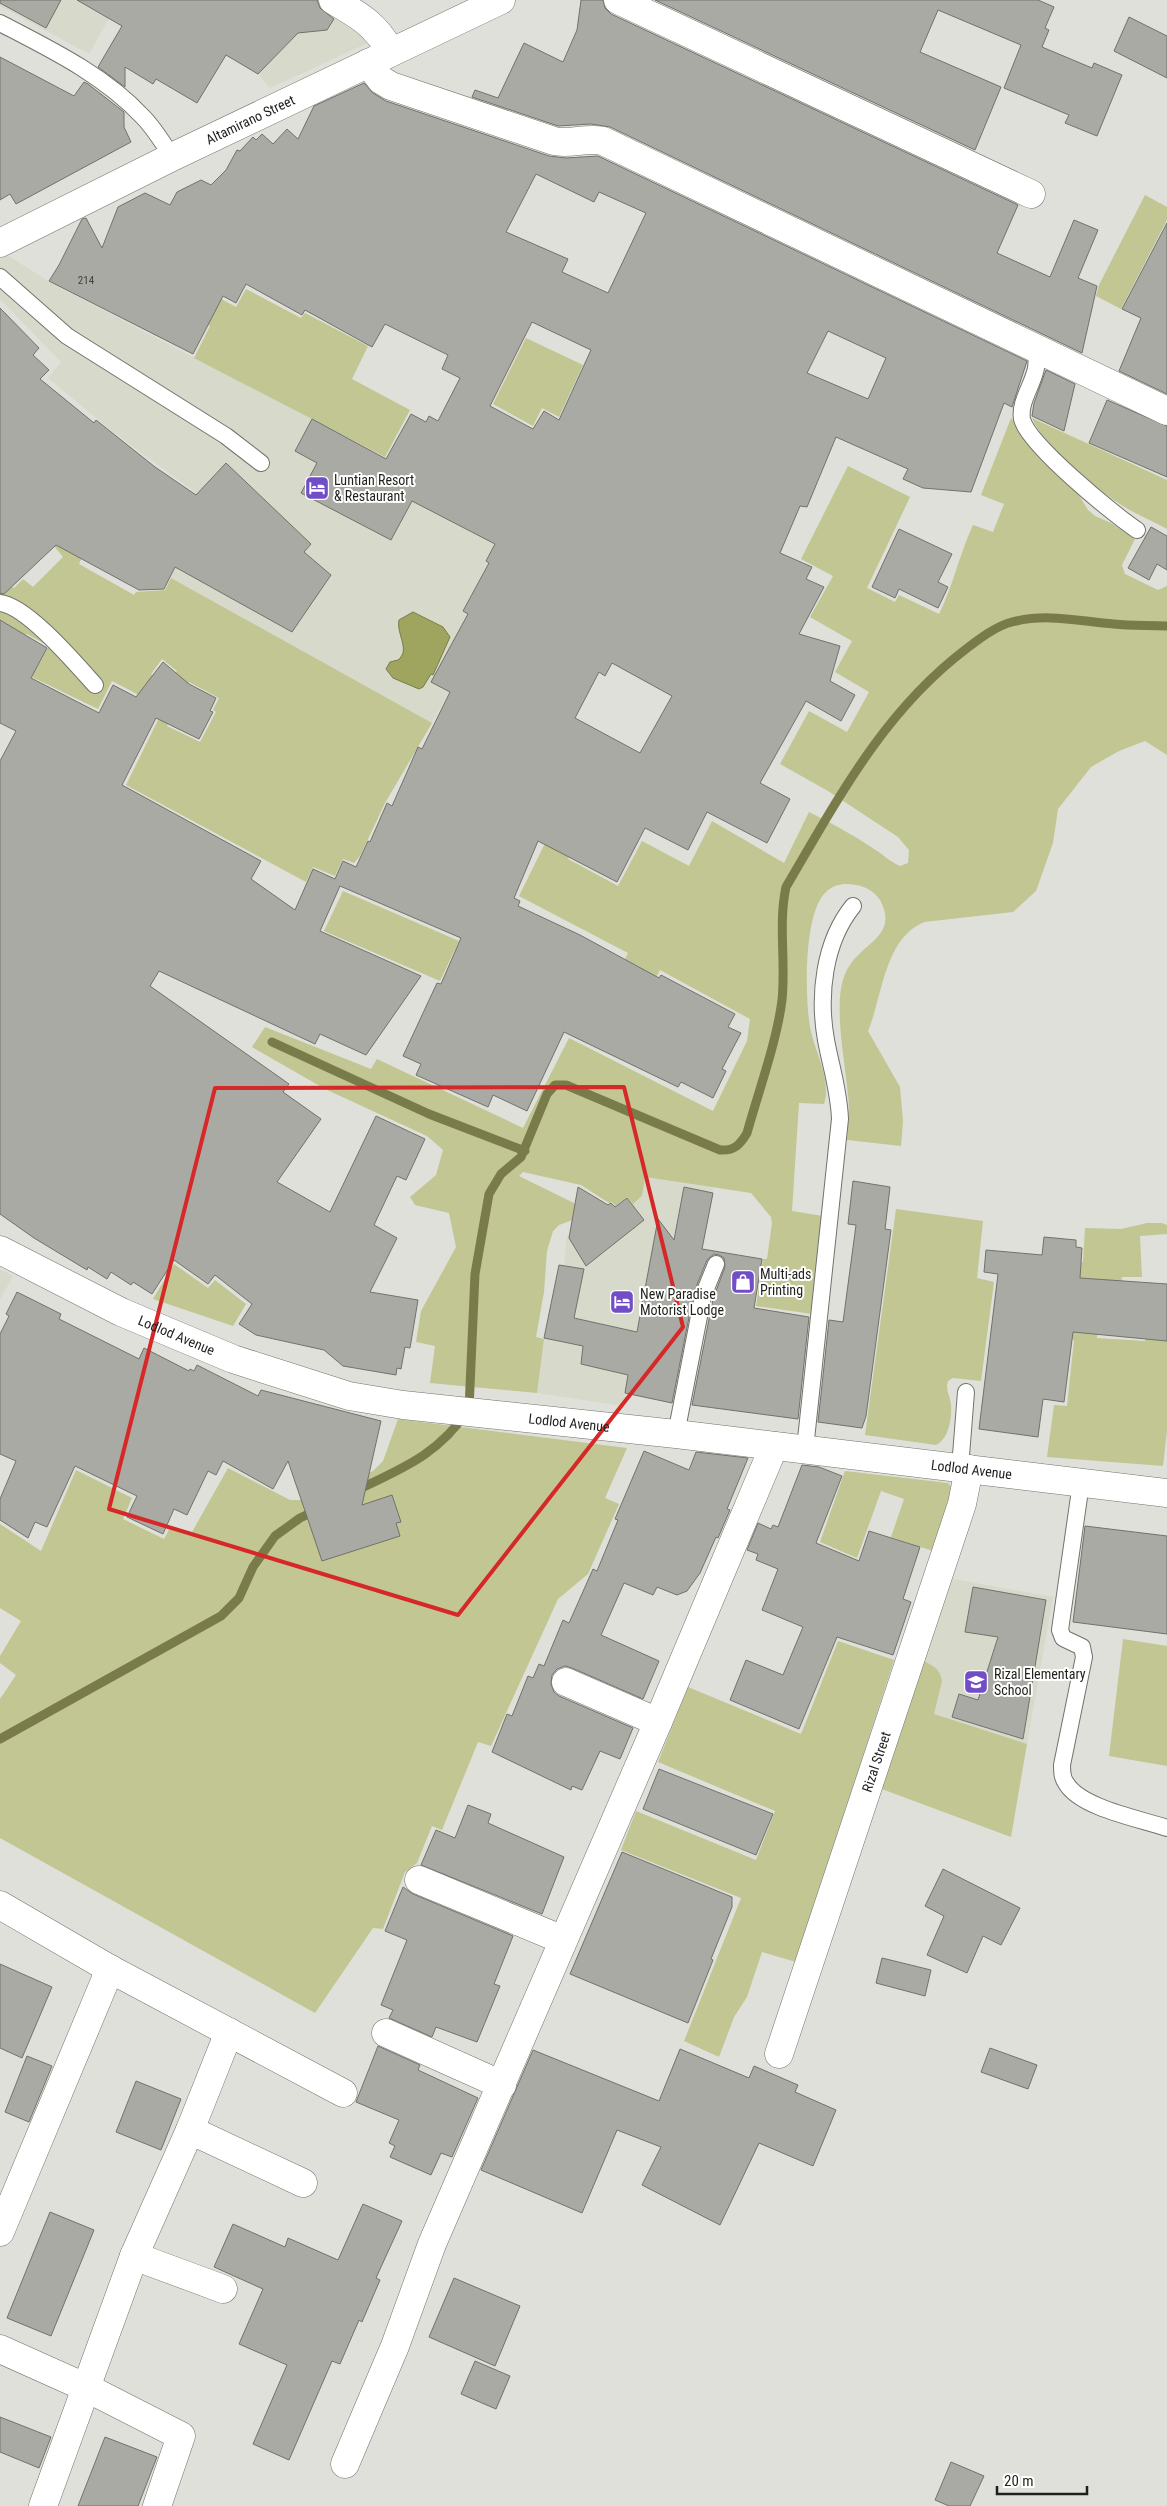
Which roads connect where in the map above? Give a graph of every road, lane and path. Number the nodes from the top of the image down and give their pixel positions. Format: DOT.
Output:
graph roads {
  1 [pos="333,0"];
  2 [pos="501,0"];
  3 [pos="618,0"];
  4 [pos="0,23"];
  5 [pos="380,58"];
  6 [pos="172,157"];
  7 [pos="1031,194"];
  8 [pos="0,243"];
  9 [pos="0,277"];
  10 [pos="1038,349"];
  11 [pos="1167,411"];
  12 [pos="261,463"];
  13 [pos="1137,530"];
  14 [pos="0,603"];
  15 [pos="95,685"];
  16 [pos="853,906"];
  17 [pos="0,1250"];
  18 [pos="716,1264"];
  19 [pos="966,1392"];
  20 [pos="676,1434"];
  21 [pos="774,1446"];
  22 [pos="805,1449"];
  23 [pos="964,1469"];
  24 [pos="1081,1483"];
  25 [pos="1167,1493"];
  26 [pos="566,1682"];
  27 [pos="658,1722"];
  28 [pos="1167,1828"];
  29 [pos="419,1880"];
  30 [pos="0,1905"];
  31 [pos="563,1940"];
  32 [pos="110,1969"];
  33 [pos="229,2032"];
  34 [pos="386,2033"];
  35 [pos="779,2054"];
  36 [pos="502,2084"];
  37 [pos="342,2093"];
  38 [pos="190,2130"];
  39 [pos="303,2183"];
  40 [pos="0,2232"];
  41 [pos="134,2256"];
  42 [pos="224,2289"];
  43 [pos="0,2349"];
  44 [pos="86,2388"];
  45 [pos="345,2464"];
  46 [pos="43,2506"];
  47 [pos="158,2506"];
  1 -- 5 [label="street"];
  2 -- 5 [label="street, Altamirano Street"];
  3 -- 7 [label="street"];
  4 -- 6 [label="lane"];
  5 -- 6 [label="street, Altamirano Street"];
  5 -- 10 [label="street"];
  6 -- 8 [label="street, Altamirano Street"];
  9 -- 12 [label="lane"];
  10 -- 11 [label="street"];
  10 -- 13 [label="lane"];
  14 -- 15 [label="lane"];
  16 -- 22 [label="lane"];
  17 -- 20 [label="street, Lodlod Avenue"];
  18 -- 20 [label="lane"];
  19 -- 23 [label="lane"];
  20 -- 21 [label="street, Lodlod Avenue"];
  21 -- 22 [label="street, Lodlod Avenue"];
  21 -- 27 [label="street"];
  22 -- 23 [label="street, Lodlod Avenue"];
  23 -- 24 [label="street, Lodlod Avenue"];
  23 -- 35 [label="street, Rizal Street"];
  24 -- 25 [label="street, Lodlod Avenue"];
  24 -- 28 [label="lane"];
  26 -- 27 [label="street"];
  27 -- 31 [label="street"];
  29 -- 31 [label="street"];
  30 -- 32 [label="street"];
  31 -- 36 [label="street"];
  32 -- 33 [label="street"];
  32 -- 40 [label="street"];
  33 -- 37 [label="street"];
  33 -- 38 [label="street"];
  34 -- 36 [label="street"];
  36 -- 45 [label="street"];
  38 -- 39 [label="street"];
  38 -- 41 [label="street"];
  41 -- 42 [label="street"];
  41 -- 44 [label="street"];
  43 -- 44 [label="street"];
  44 -- 46 [label="street"];
  44 -- 47 [label="street"];
}
